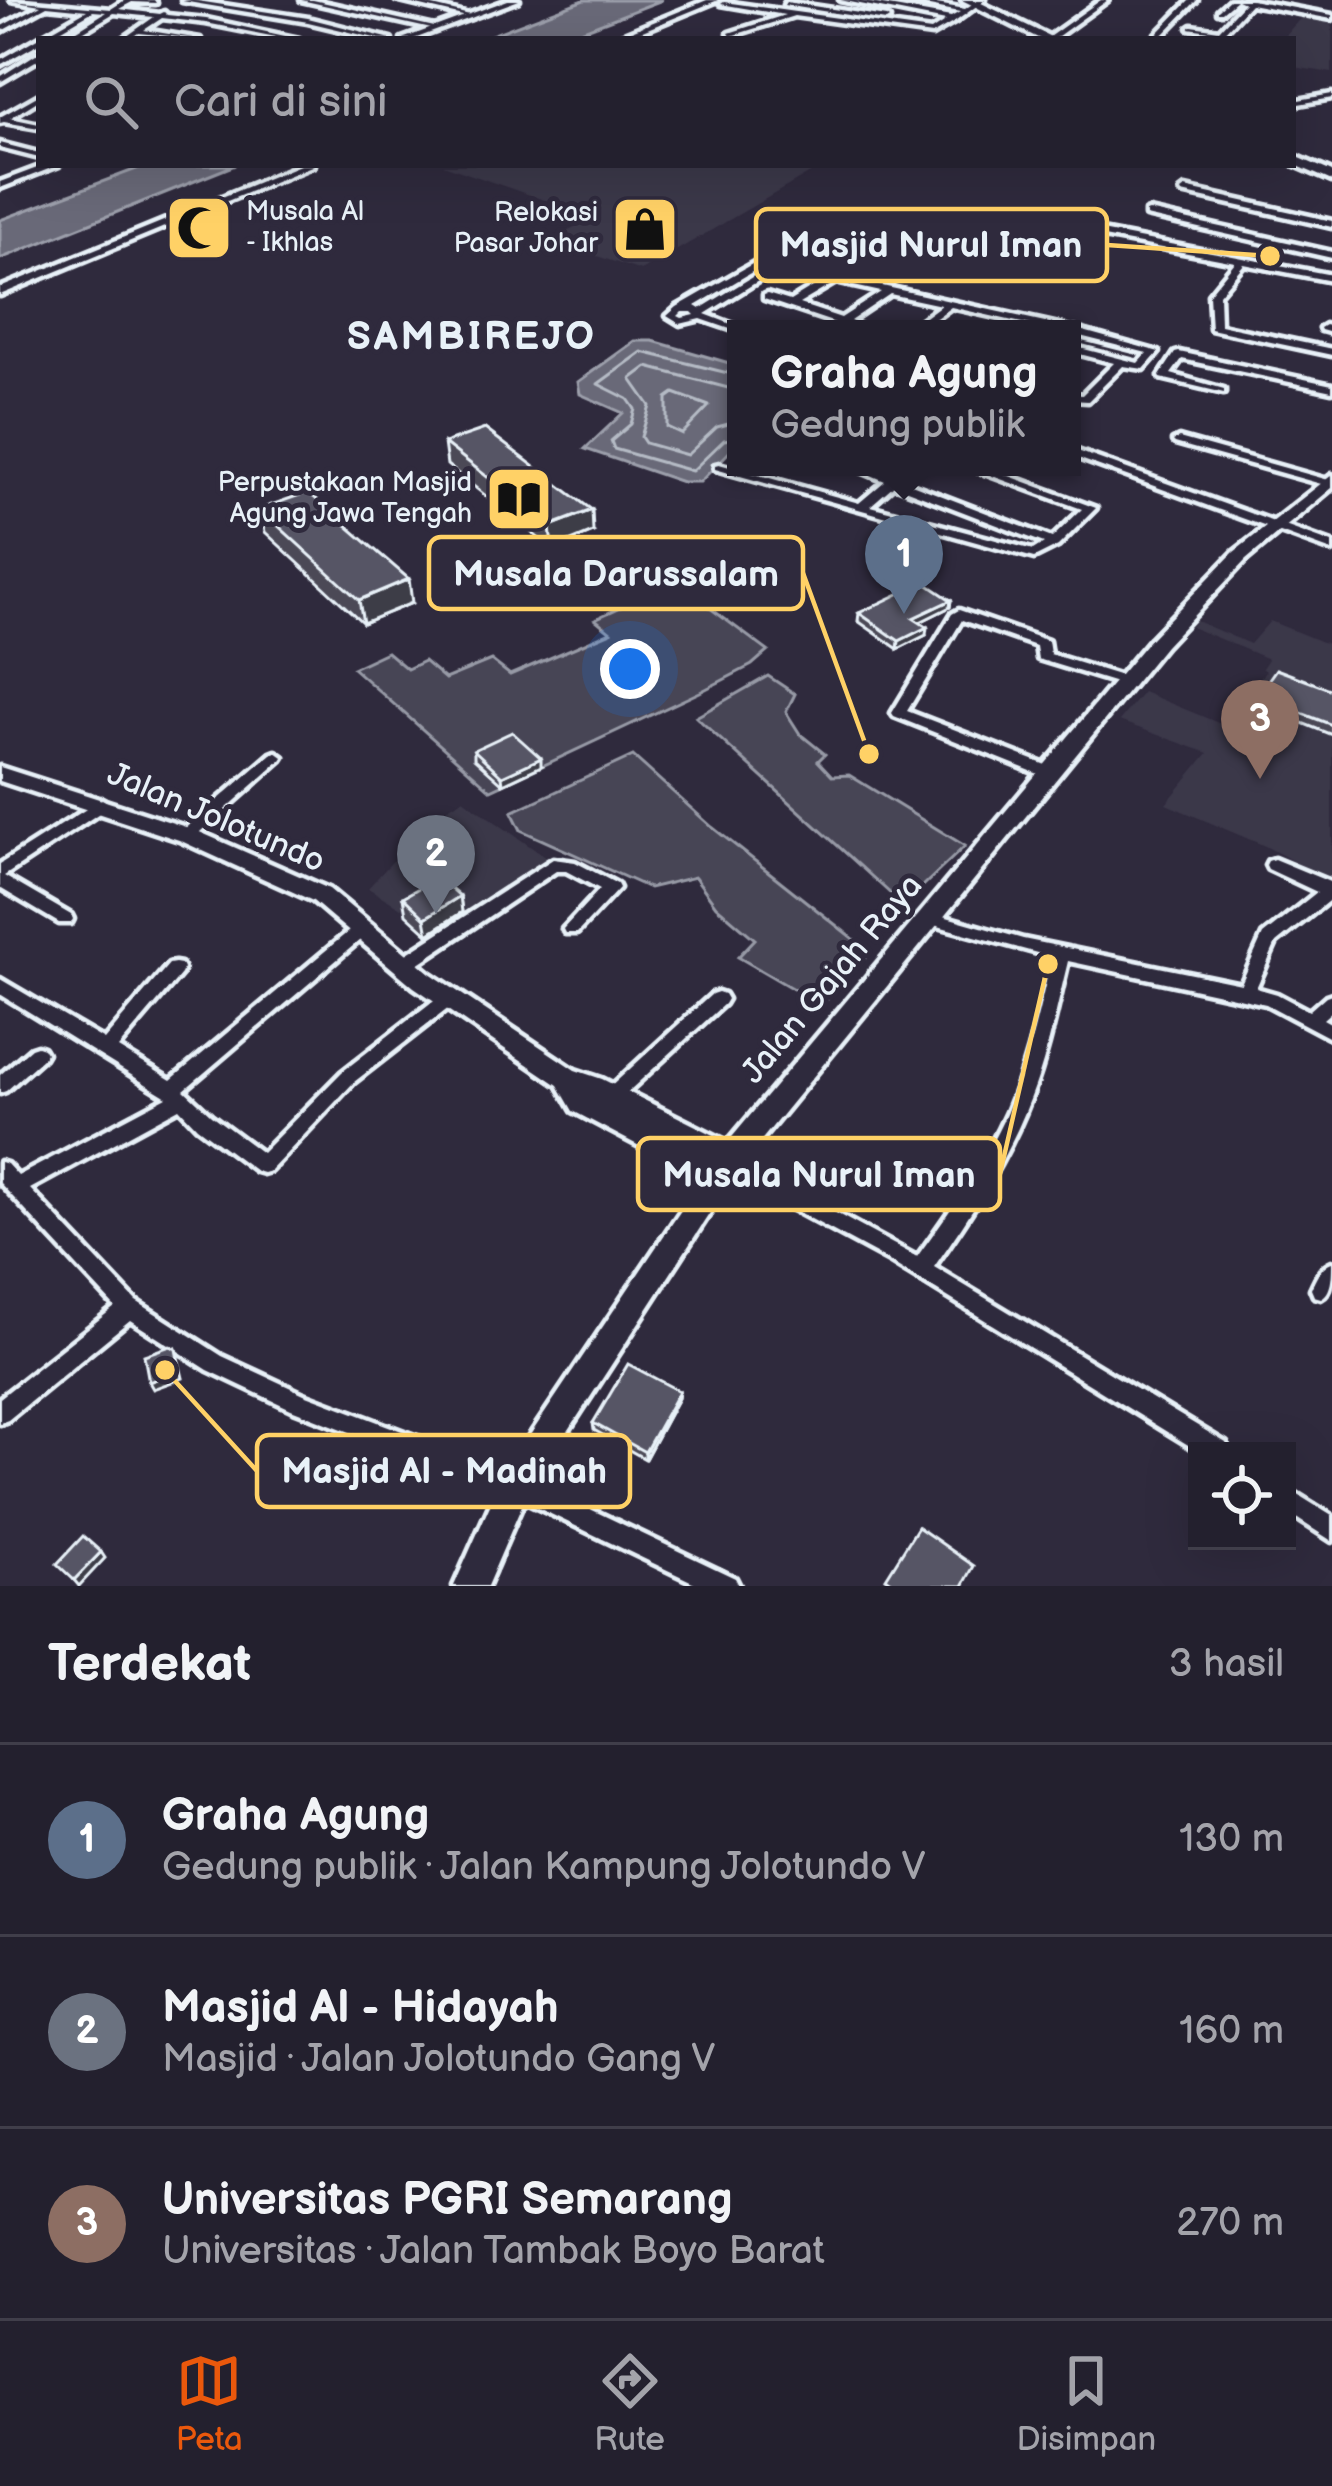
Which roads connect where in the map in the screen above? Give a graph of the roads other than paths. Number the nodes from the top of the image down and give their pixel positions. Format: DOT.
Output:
graph roads {
  1 [pos="131,0"];
  2 [pos="186,0"];
  3 [pos="304,0"];
  4 [pos="358,0"];
  5 [pos="399,0"];
  6 [pos="490,0"];
  7 [pos="827,0"];
  8 [pos="843,0"];
  9 [pos="902,0"];
  10 [pos="956,0"];
  11 [pos="1105,0"];
  12 [pos="1194,0"];
  13 [pos="1240,0"];
  14 [pos="16,1"];
  15 [pos="154,2"];
  16 [pos="510,2"];
  17 [pos="723,3"];
  18 [pos="782,4"];
  19 [pos="973,4"];
  20 [pos="812,5"];
  21 [pos="44,6"];
  22 [pos="340,7"];
  23 [pos="0,8"];
  24 [pos="90,10"];
  25 [pos="1220,11"];
  26 [pos="109,12"];
  27 [pos="794,14"];
  28 [pos="161,16"];
  29 [pos="471,16"];
  30 [pos="1332,17"];
  31 [pos="308,20"];
  32 [pos="954,20"];
  33 [pos="436,28"];
  34 [pos="1192,28"];
  35 [pos="943,29"];
  36 [pos="0,30"];
  37 [pos="137,31"];
  38 [pos="273,33"];
  39 [pos="730,34"];
  40 [pos="45,36"];
  41 [pos="71,36"];
  42 [pos="130,36"];
  43 [pos="174,36"];
  44 [pos="266,36"];
  45 [pos="284,36"];
  46 [pos="375,36"];
  47 [pos="414,36"];
  48 [pos="625,36"];
  49 [pos="1031,36"];
  50 [pos="1042,36"];
  51 [pos="1053,36"];
  52 [pos="1158,36"];
  53 [pos="36,41"];
  54 [pos="36,60"];
  55 [pos="2,61"];
  56 [pos="0,80"];
  57 [pos="1332,96"];
  58 [pos="36,100"];
  59 [pos="1296,103"];
  60 [pos="2,120"];
  61 [pos="36,126"];
  62 [pos="0,145"];
  63 [pos="36,155"];
  64 [pos="1296,157"];
  65 [pos="46,168"];
  66 [pos="302,168"];
  67 [pos="1332,173"];
  68 [pos="2,183"];
  69 [pos="1185,191"];
  70 [pos="1149,214"];
  71 [pos="1332,224"];
  72 [pos="1200,227"];
  73 [pos="1091,232"];
  74 [pos="1180,248"];
  75 [pos="1332,255"];
  76 [pos="1242,260"];
  77 [pos="801,272"];
  78 [pos="1332,278"];
  79 [pos="834,279"];
  80 [pos="888,291"];
  81 [pos="0,292"];
  82 [pos="767,297"];
  83 [pos="949,304"];
  84 [pos="791,305"];
  85 [pos="701,314"];
  86 [pos="1013,319"];
  87 [pos="836,320"];
  88 [pos="845,320"];
  89 [pos="927,320"];
  90 [pos="1018,320"];
  91 [pos="727,324"];
  92 [pos="1081,336"];
  93 [pos="1081,351"];
  94 [pos="1332,352"];
  95 [pos="1121,362"];
  96 [pos="1332,388"];
  97 [pos="1220,391"];
  98 [pos="1081,398"];
  99 [pos="1179,441"];
  100 [pos="1081,451"];
  101 [pos="719,467"];
  102 [pos="727,468"];
  103 [pos="765,476"];
  104 [pos="882,476"];
  105 [pos="898,476"];
  106 [pos="999,476"];
  107 [pos="893,480"];
  108 [pos="1330,482"];
  109 [pos="861,507"];
  110 [pos="1001,521"];
  111 [pos="1283,523"];
  112 [pos="981,540"];
  113 [pos="1054,543"];
  114 [pos="1332,547"];
  115 [pos="1126,682"];
  116 [pos="276,758"];
  117 [pos="1051,773"];
  118 [pos="0,774"];
  119 [pos="102,804"];
  120 [pos="187,835"];
  121 [pos="1274,866"];
  122 [pos="0,877"];
  123 [pos="1331,890"];
  124 [pos="928,918"];
  125 [pos="64,919"];
  126 [pos="571,928"];
  127 [pos="361,930"];
  128 [pos="1061,954"];
  129 [pos="403,964"];
  130 [pos="175,969"];
  131 [pos="0,986"];
  132 [pos="1246,992"];
  133 [pos="448,999"];
  134 [pos="718,1000"];
  135 [pos="1332,1001"];
  136 [pos="1312,1019"];
  137 [pos="1332,1032"];
  138 [pos="106,1050"];
  139 [pos="37,1053"];
  140 [pos="567,1078"];
  141 [pos="0,1086"];
  142 [pos="176,1094"];
  143 [pos="613,1095"];
  144 [pos="726,1165"];
  145 [pos="0,1170"];
  146 [pos="16,1187"];
  147 [pos="920,1270"];
  148 [pos="129,1308"];
  149 [pos="0,1412"];
  150 [pos="1203,1442"];
  151 [pos="515,1485"];
  152 [pos="1296,1505"];
  153 [pos="1332,1530"];
  154 [pos="470,1586"];
  155 [pos="728,1586"];
  1 -- 15 [label="street"];
  1 -- 26 [label="street"];
  2 -- 28 [label="street"];
  2 -- 31 [label="street"];
  3 -- 22 [label="street"];
  4 -- 22 [label="street"];
  5 -- 29 [label="street"];
  6 -- 16 [label="street"];
  7 -- 20 [label="street"];
  8 -- 32 [label="street"];
  9 -- 19 [label="street"];
  10 -- 19 [label="main road"];
  11 -- 51 [label="street"];
  12 -- 52 [label="street"];
  13 -- 25 [label="street"];
  13 -- 30 [label="street"];
  13 -- 34 [label="street"];
  14 -- 21 [label="street"];
  14 -- 23 [label="street"];
  16 -- 29 [label="street"];
  17 -- 27 [label="street"];
  17 -- 48 [label="street"];
  18 -- 20 [label="street"];
  19 -- 32 [label="street"];
  19 -- 49 [label="main road"];
  19 -- 50 [label="main road"];
  20 -- 27 [label="street"];
  20 -- 35 [label="street"];
  21 -- 24 [label="street"];
  21 -- 36 [label="street"];
  22 -- 31 [label="street"];
  22 -- 33 [label="street"];
  24 -- 26 [label="street"];
  24 -- 40 [label="street"];
  26 -- 28 [label="street"];
  26 -- 41 [label="street"];
  27 -- 35 [label="street"];
  27 -- 39 [label="street"];
  28 -- 37 [label="street"];
  28 -- 38 [label="street"];
  29 -- 33 [label="street"];
  31 -- 38 [label="street"];
  31 -- 46 [label="street"];
  32 -- 35 [label="street"];
  33 -- 47 [label="street"];
  37 -- 42 [label="street"];
  37 -- 43 [label="street"];
  38 -- 44 [label="street"];
  38 -- 45 [label="street"];
  53 -- 55 [label="street"];
  54 -- 55 [label="street"];
  54 -- 56 [label="street"];
  57 -- 59 [label="street"];
  58 -- 60 [label="street"];
  60 -- 61 [label="street"];
  62 -- 63 [label="street"];
  64 -- 67 [label="main road"];
  65 -- 68 [label="street"];
  66 -- 81 [label="street"];
  69 -- 71 [label="street"];
  70 -- 72 [label="street"];
  72 -- 74 [label="street"];
  72 -- 75 [label="street"];
  73 -- 74 [label="street"];
  74 -- 76 [label="street"];
  76 -- 78 [label="street"];
  76 -- 94 [label="street"];
  77 -- 79 [label="street"];
  79 -- 80 [label="street"];
  79 -- 84 [label="street"];
  80 -- 83 [label="street"];
  80 -- 88 [label="street"];
  82 -- 84 [label="street"];
  83 -- 86 [label="street"];
  83 -- 89 [label="street"];
  84 -- 87 [label="street"];
  85 -- 85 [label="street"];
  85 -- 91 [label="street"];
  86 -- 90 [label="street"];
  92 -- 95 [label="street"];
  93 -- 95 [label="street"];
  95 -- 98 [label="street"];
  96 -- 97 [label="street"];
  99 -- 108 [label="street"];
  100 -- 111 [label="street"];
  101 -- 102 [label="street"];
  103 -- 109 [label="street"];
  104 -- 107 [label="street"];
  105 -- 107 [label="street"];
  106 -- 113 [label="street"];
  107 -- 109 [label="street"];
  107 -- 110 [label="street"];
  108 -- 111 [label="main road, Jalan Gajah Raya"];
  109 -- 112 [label="street"];
  110 -- 112 [label="street"];
  110 -- 113 [label="street"];
  111 -- 114 [label="street"];
  111 -- 115 [label="main road, Jalan Gajah Raya"];
  112 -- 113 [label="street"];
  115 -- 117 [label="main road, Jalan Gajah Raya"];
  115 -- 117 [label="street"];
  116 -- 120 [label="street"];
  117 -- 124 [label="main road, Jalan Gajah Raya"];
  118 -- 119 [label="main road, Jalan Jolotundo"];
  119 -- 120 [label="main road, Jalan Jolotundo"];
  119 -- 122 [label="street"];
  120 -- 127 [label="main road, Jalan Jolotundo"];
  121 -- 123 [label="street"];
  122 -- 125 [label="street"];
  123 -- 132 [label="street"];
  124 -- 128 [label="street"];
  124 -- 144 [label="main road, Jalan Gajah Raya"];
  126 -- 129 [label="street"];
  127 -- 129 [label="main road, Jalan Jolotundo"];
  127 -- 142 [label="street"];
  128 -- 132 [label="street"];
  128 -- 147 [label="street"];
  129 -- 133 [label="main road, Jalan Jolotundo"];
  130 -- 138 [label="street"];
  131 -- 138 [label="street"];
  132 -- 136 [label="street"];
  133 -- 140 [label="main road, Jalan Jolotundo"];
  133 -- 142 [label="street"];
  134 -- 143 [label="street"];
  135 -- 136 [label="street"];
  136 -- 137 [label="street"];
  138 -- 142 [label="street"];
  139 -- 141 [label="street"];
  140 -- 143 [label="main road, Jalan Jolotundo"];
  140 -- 144 [label="main road, Jalan Jolotundo"];
  142 -- 146 [label="street"];
  143 -- 144 [label="main road, Jalan Jolotundo"];
  144 -- 147 [label="street"];
  144 -- 151 [label="main road, Jalan Gajah Raya"];
  145 -- 146 [label="street"];
  146 -- 148 [label="street"];
  147 -- 150 [label="street"];
  148 -- 149 [label="street"];
  148 -- 151 [label="street"];
  151 -- 154 [label="main road, Jalan Gajah Raya"];
  151 -- 155 [label="street"];
  152 -- 153 [label="street"];
}
